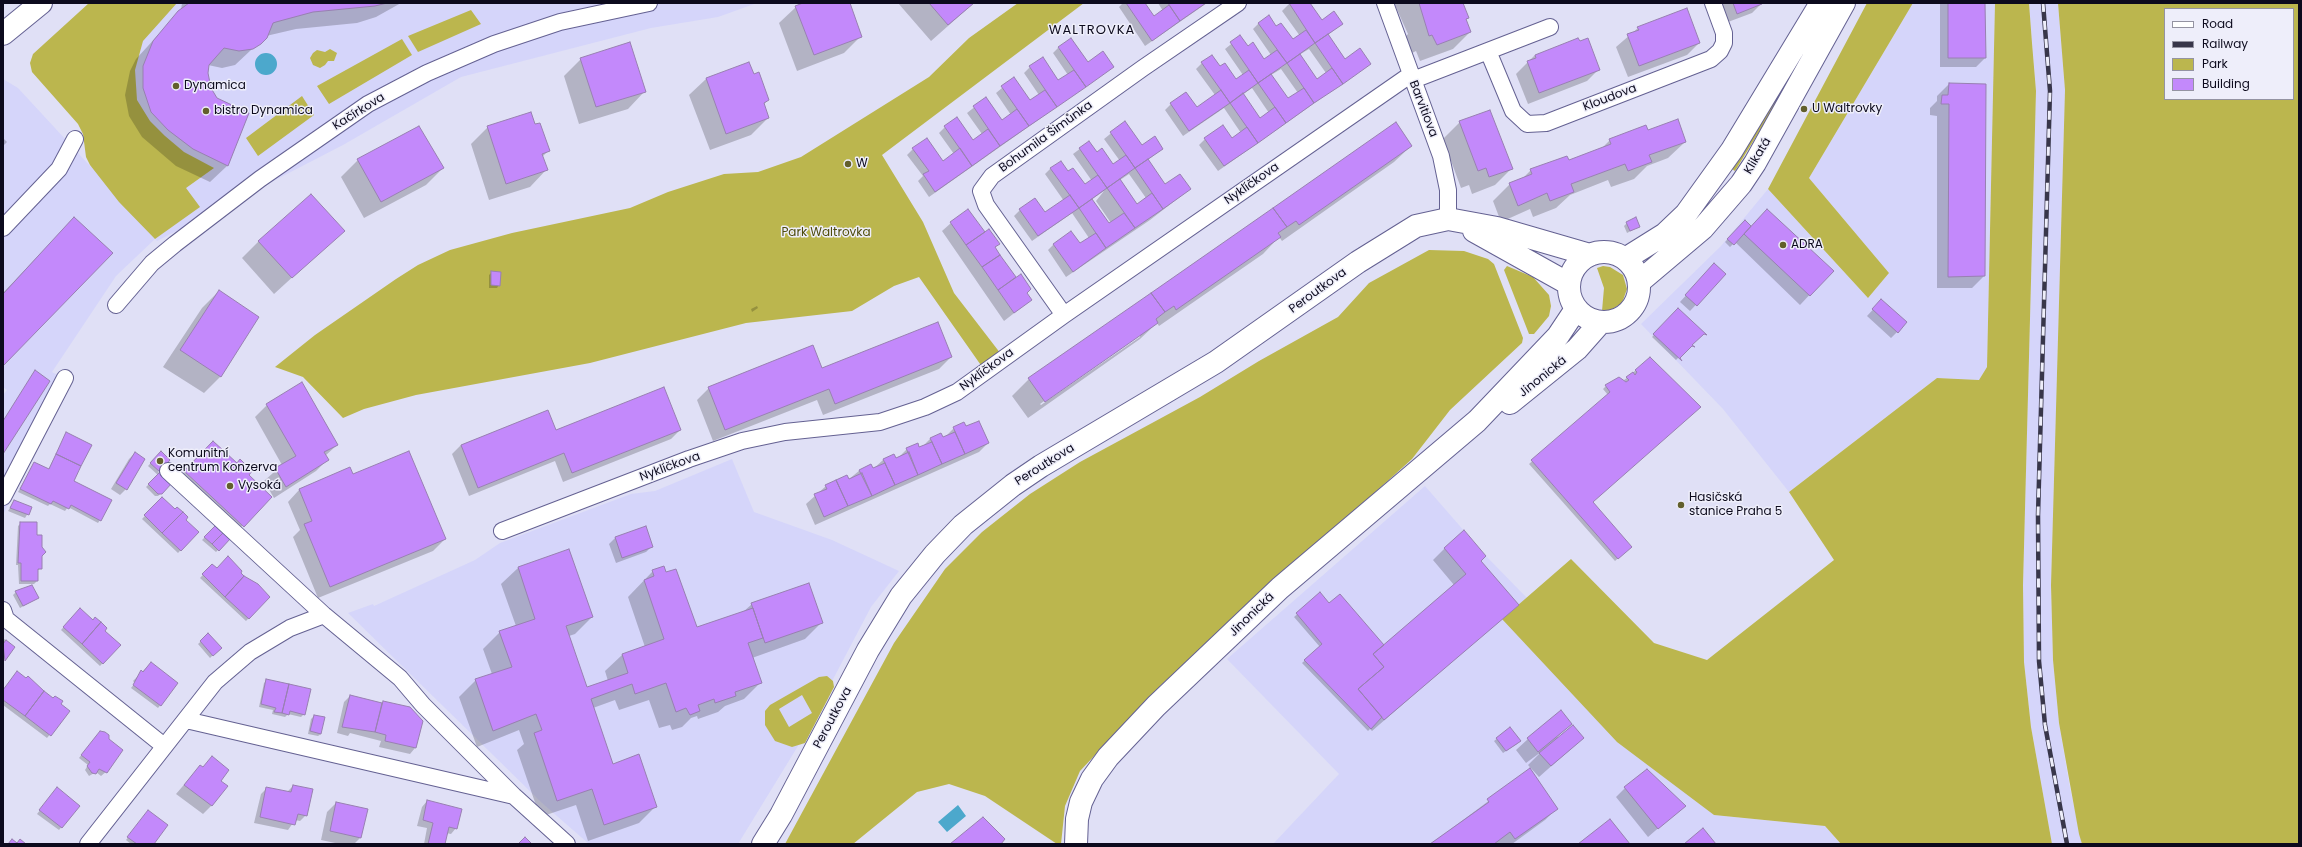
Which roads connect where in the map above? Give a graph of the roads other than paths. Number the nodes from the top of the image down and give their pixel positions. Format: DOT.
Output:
graph roads {
  1 [pos="41,3"];
  2 [pos="649,3"];
  3 [pos="1238,3"];
  4 [pos="1385,3"];
  5 [pos="1713,3"];
  6 [pos="1821,3"];
  7 [pos="1844,3"];
  8 [pos="1550,27"];
  9 [pos="3,34"];
  10 [pos="1488,51"];
  11 [pos="1411,78"];
  12 [pos="75,139"];
  13 [pos="1451,219"];
  14 [pos="3,228"];
  15 [pos="1590,255"];
  16 [pos="1625,259"];
  17 [pos="1639,282"];
  18 [pos="1569,284"];
  19 [pos="116,305"];
  20 [pos="1576,309"];
  21 [pos="1064,315"];
  22 [pos="1600,323"];
  23 [pos="65,378"];
  24 [pos="1477,421"];
  25 [pos="168,470"];
  26 [pos="3,497"];
  27 [pos="502,531"];
  28 [pos="3,610"];
  29 [pos="324,615"];
  30 [pos="186,720"];
  31 [pos="164,746"];
  32 [pos="514,796"];
  33 [pos="88,844"];
  34 [pos="567,844"];
  35 [pos="764,844"];
  36 [pos="1076,844"];
  1 -- 9 [label="street"];
  2 -- 19 [label="street, Kačírkova"];
  3 -- 21 [label="street, Bohumila Šimůnka"];
  4 -- 11 [label="street, Barvitiova"];
  5 -- 10 [label="street, Kloudova"];
  6 -- 16 [label="street"];
  7 -- 17 [label="street, Klikatá"];
  8 -- 10 [label="street"];
  10 -- 11 [label="street"];
  11 -- 13 [label="street, Barvitiova"];
  11 -- 21 [label="street, Nyklíčkova"];
  12 -- 14 [label="street"];
  13 -- 15 [label="street, Peroutkova"];
  13 -- 18 [label="street"];
  13 -- 35 [label="street, Peroutkova"];
  15 -- 16 [label="street"];
  15 -- 18 [label="street"];
  16 -- 17 [label="street"];
  17 -- 22 [label="street"];
  18 -- 20 [label="street"];
  20 -- 22 [label="street"];
  20 -- 24 [label="street, Jinonická"];
  21 -- 27 [label="street, Nyklíčkova"];
  22 -- 24 [label="street, Jinonická"];
  23 -- 26 [label="street"];
  24 -- 36 [label="street, Jinonická"];
  25 -- 29 [label="street"];
  28 -- 31 [label="street"];
  29 -- 30 [label="street"];
  29 -- 32 [label="street"];
  30 -- 31 [label="street"];
  30 -- 32 [label="street"];
  31 -- 33 [label="street"];
  32 -- 34 [label="street"];
}
